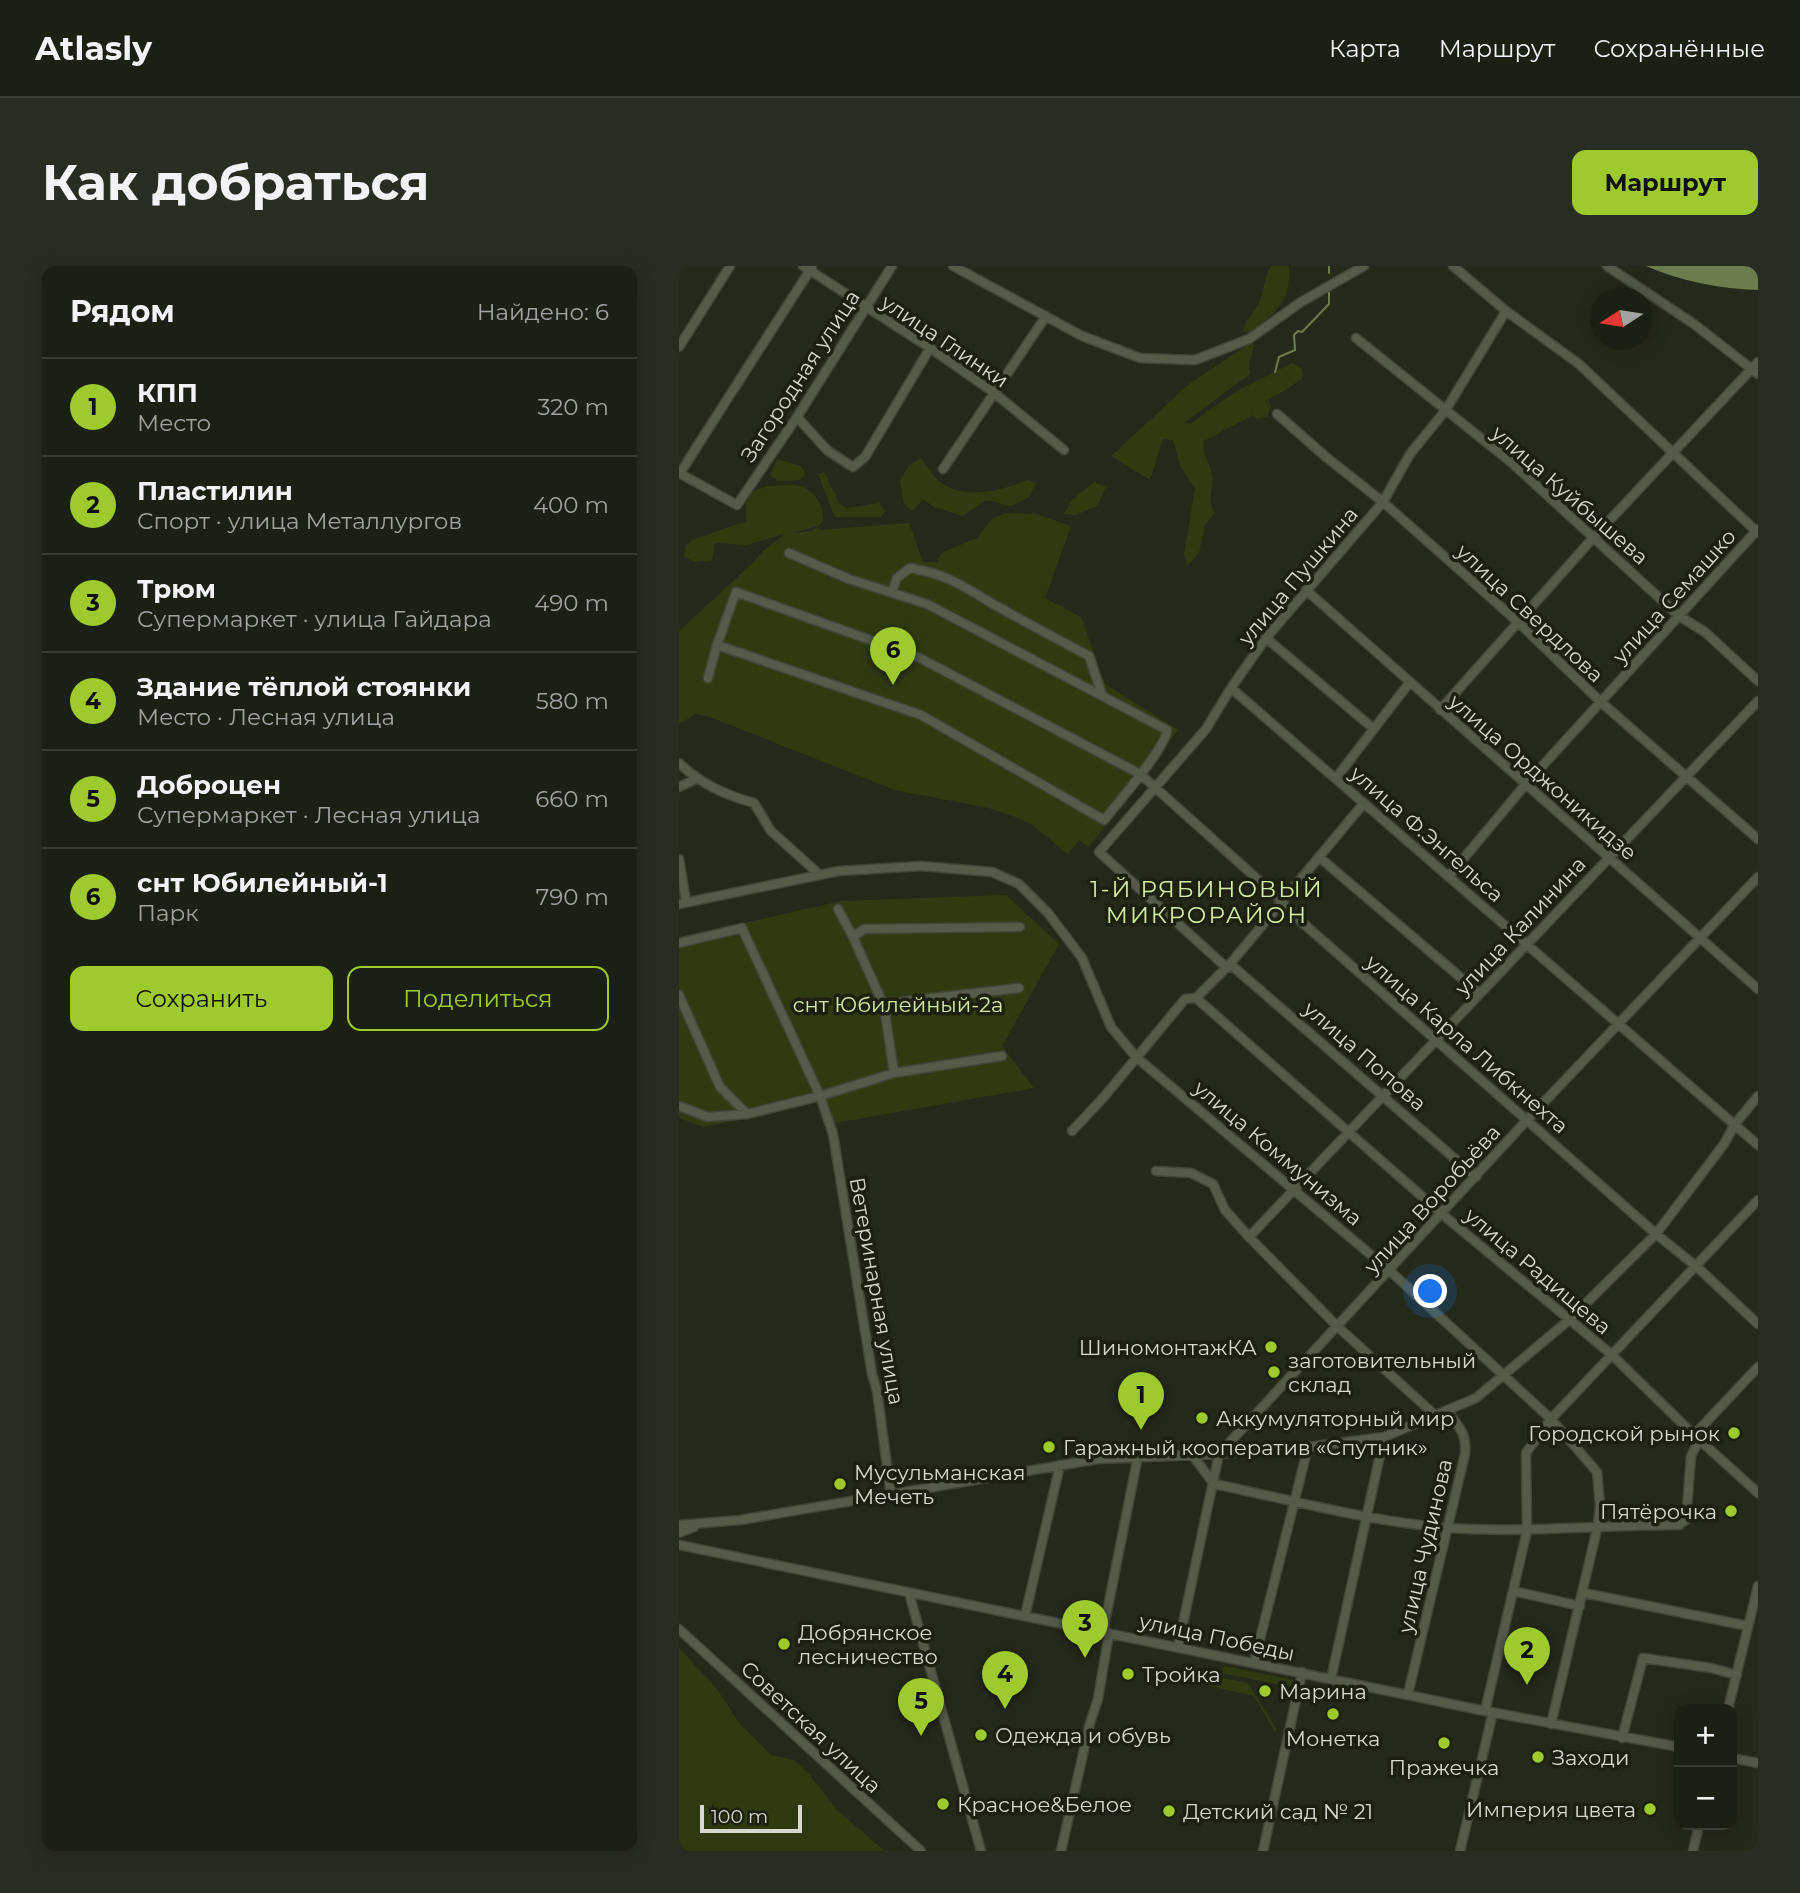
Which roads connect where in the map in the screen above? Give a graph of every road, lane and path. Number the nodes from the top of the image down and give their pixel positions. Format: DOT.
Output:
graph roads {
  1 [pos="730,266"];
  2 [pos="892,266"];
  3 [pos="953,266"];
  4 [pos="1364,266"];
  5 [pos="1453,266"];
  6 [pos="1607,266"];
  7 [pos="808,267"];
  8 [pos="866,309"];
  9 [pos="1506,311"];
  10 [pos="1046,316"];
  11 [pos="1356,338"];
  12 [pos="679,347"];
  13 [pos="930,348"];
  14 [pos="1756,368"];
  15 [pos="993,392"];
  16 [pos="1445,411"];
  17 [pos="1277,414"];
  18 [pos="797,417"];
  19 [pos="1064,450"];
  20 [pos="1673,454"];
  21 [pos="943,469"];
  22 [pos="679,473"];
  23 [pos="1383,502"];
  24 [pos="1757,531"];
  25 [pos="1593,538"];
  26 [pos="789,553"];
  27 [pos="1306,590"];
  28 [pos="892,592"];
  29 [pos="1679,616"];
  30 [pos="1518,622"];
  31 [pos="1266,638"];
  32 [pos="717,645"];
  33 [pos="708,678"];
  34 [pos="1758,681"];
  35 [pos="1411,682"];
  36 [pos="1231,688"];
  37 [pos="1102,695"];
  38 [pos="1758,701"];
  39 [pos="1602,703"];
  40 [pos="1440,710"];
  41 [pos="1374,729"];
  42 [pos="679,763"];
  43 [pos="1140,774"];
  44 [pos="1336,778"];
  45 [pos="1686,778"];
  46 [pos="696,779"];
  47 [pos="1525,785"];
  48 [pos="679,787"];
  49 [pos="1155,788"];
  50 [pos="1364,803"];
  51 [pos="1758,839"];
  52 [pos="1099,852"];
  53 [pos="1319,857"];
  54 [pos="1608,858"];
  55 [pos="679,859"];
  56 [pos="820,875"];
  57 [pos="1449,876"];
  58 [pos="1758,877"];
  59 [pos="1282,901"];
  60 [pos="683,903"];
  61 [pos="838,909"];
  62 [pos="1020,927"];
  63 [pos="853,937"];
  64 [pos="1701,939"];
  65 [pos="679,943"];
  66 [pos="1526,946"];
  67 [pos="1228,966"];
  68 [pos="1019,988"];
  69 [pos="1758,989"];
  70 [pos="1480,994"];
  71 [pos="679,995"];
  72 [pos="1196,998"];
  73 [pos="884,1006"];
  74 [pos="1618,1025"];
  75 [pos="1435,1040"];
  76 [pos="1002,1056"];
  77 [pos="1136,1057"];
  78 [pos="894,1073"];
  79 [pos="1384,1095"];
  80 [pos="820,1096"];
  81 [pos="1758,1096"];
  82 [pos="679,1106"];
  83 [pos="747,1114"];
  84 [pos="1527,1120"];
  85 [pos="1735,1124"];
  86 [pos="1072,1131"];
  87 [pos="1348,1132"];
  88 [pos="1758,1145"];
  89 [pos="1156,1171"];
  90 [pos="1476,1177"];
  91 [pos="1294,1190"];
  92 [pos="1758,1200"];
  93 [pos="1442,1214"];
  94 [pos="1656,1234"];
  95 [pos="1249,1237"];
  96 [pos="1697,1267"];
  97 [pos="1390,1271"];
  98 [pos="1569,1320"];
  99 [pos="1758,1324"];
  100 [pos="1338,1327"];
  101 [pos="1611,1354"];
  102 [pos="1758,1367"];
  103 [pos="1503,1376"];
  104 [pos="1447,1411"];
  105 [pos="1436,1416"];
  106 [pos="1551,1419"];
  107 [pos="1384,1437"];
  108 [pos="1696,1438"];
  109 [pos="1308,1447"];
  110 [pos="1219,1454"];
  111 [pos="1138,1456"];
  112 [pos="1192,1456"];
  113 [pos="1060,1465"];
  114 [pos="1214,1483"];
  115 [pos="1758,1493"];
  116 [pos="891,1495"];
  117 [pos="1294,1501"];
  118 [pos="1368,1516"];
  119 [pos="711,1524"];
  120 [pos="679,1525"];
  121 [pos="1598,1525"];
  122 [pos="1448,1528"];
  123 [pos="1527,1531"];
  124 [pos="679,1535"];
  125 [pos="679,1545"];
  126 [pos="707,1550"];
  127 [pos="1758,1586"];
  128 [pos="1513,1591"];
  129 [pos="909,1593"];
  130 [pos="1584,1593"];
  131 [pos="1580,1606"];
  132 [pos="1025,1616"];
  133 [pos="1748,1626"];
  134 [pos="679,1629"];
  135 [pos="1106,1632"];
  136 [pos="1178,1647"];
  137 [pos="1254,1663"];
  138 [pos="1302,1672"];
  139 [pos="1737,1675"];
  140 [pos="1331,1679"];
  141 [pos="1408,1694"];
  142 [pos="1729,1704"];
  143 [pos="1489,1712"];
  144 [pos="1551,1724"];
  145 [pos="1622,1738"];
  146 [pos="1674,1746"];
  147 [pos="1737,1759"];
  148 [pos="1758,1763"];
  149 [pos="1698,1830"];
  150 [pos="921,1851"];
  151 [pos="982,1851"];
  152 [pos="1061,1851"];
  153 [pos="1263,1851"];
  154 [pos="1460,1851"];
  155 [pos="1693,1851"];
  1 -- 12 [label="street"];
  2 -- 8 [label="street, Загородная улица"];
  3 -- 10 [label="street"];
  4 -- 10 [label="street"];
  5 -- 9 [label="street"];
  6 -- 14 [label="street"];
  7 -- 8 [label="street, улица Глинки"];
  7 -- 22 [label="street"];
  8 -- 13 [label="street, улица Глинки"];
  8 -- 18 [label="street, Загородная улица"];
  9 -- 16 [label="street, улица Пушкина"];
  9 -- 20 [label="street"];
  10 -- 15 [label="street"];
  11 -- 16 [label="street, улица Куйбышева"];
  13 -- 15 [label="street, улица Глинки"];
  13 -- 18 [label="street"];
  14 -- 20 [label="street"];
  15 -- 19 [label="street, улица Глинки"];
  15 -- 21 [label="street"];
  16 -- 23 [label="street, улица Пушкина"];
  16 -- 25 [label="street, улица Куйбышева"];
  17 -- 23 [label="street, улица Свердлова"];
  18 -- 22 [label="street, Загородная улица"];
  20 -- 24 [label="street"];
  20 -- 25 [label="street"];
  23 -- 27 [label="street, улица Пушкина"];
  23 -- 30 [label="street, улица Свердлова"];
  24 -- 29 [label="street, улица Семашко"];
  25 -- 29 [label="street, улица Куйбышева"];
  25 -- 30 [label="street"];
  26 -- 28 [label="street"];
  27 -- 31 [label="street, улица Пушкина"];
  27 -- 35 [label="street, улица Орджоникидзе"];
  28 -- 37 [label="street"];
  28 -- 37 [label="street"];
  29 -- 34 [label="street, улица Куйбышева"];
  29 -- 39 [label="street, улица Семашко"];
  30 -- 39 [label="street, улица Свердлова"];
  30 -- 40 [label="street"];
  31 -- 36 [label="street, улица Пушкина"];
  31 -- 41 [label="street"];
  32 -- 33 [label="street"];
  32 -- 43 [label="street"];
  32 -- 43 [label="street, улица Карла Либкнехта"];
  35 -- 40 [label="street, улица Орджоникидзе"];
  35 -- 41 [label="street"];
  36 -- 44 [label="street, улица Ф.Энгельса"];
  36 -- 49 [label="street, улица Пушкина"];
  37 -- 43 [label="street"];
  38 -- 45 [label="street, улица Калинина"];
  39 -- 45 [label="street, улица Свердлова"];
  39 -- 47 [label="street, улица Семашко"];
  40 -- 47 [label="street, улица Орджоникидзе"];
  41 -- 44 [label="street"];
  42 -- 46 [label="street"];
  43 -- 49 [label="street, улица Карла Либкнехта"];
  44 -- 50 [label="street, улица Ф.Энгельса"];
  45 -- 51 [label="street, улица Свердлова"];
  45 -- 54 [label="street, улица Калинина"];
  46 -- 48 [label="street"];
  46 -- 56 [label="street"];
  47 -- 54 [label="street, улица Орджоникидзе"];
  47 -- 57 [label="street, улица Семашко"];
  49 -- 52 [label="street, улица Пушкина"];
  49 -- 59 [label="street, улица Карла Либкнехта"];
  50 -- 53 [label="street"];
  50 -- 57 [label="street, улица Ф.Энгельса"];
  52 -- 67 [label="street, улица Попова"];
  53 -- 59 [label="street"];
  53 -- 70 [label="street"];
  54 -- 64 [label="street, улица Орджоникидзе"];
  54 -- 66 [label="street, улица Калинина"];
  55 -- 60 [label="street"];
  56 -- 60 [label="street, улица Коммунизма"];
  56 -- 77 [label="street, улица Коммунизма"];
  57 -- 66 [label="street, улица Ф.Энгельса"];
  58 -- 64 [label="street, улица Воробьёва"];
  59 -- 67 [label="street"];
  59 -- 75 [label="street, улица Карла Либкнехта"];
  61 -- 63 [label="street"];
  62 -- 63 [label="street"];
  63 -- 73 [label="street"];
  64 -- 69 [label="street, улица Орджоникидзе"];
  64 -- 74 [label="street, улица Воробьёва"];
  65 -- 80 [label="street, Ветеринарная улица"];
  66 -- 70 [label="street, улица Калинина"];
  66 -- 74 [label="street, улица Ф.Энгельса"];
  67 -- 72 [label="street"];
  67 -- 79 [label="street, улица Попова"];
  68 -- 73 [label="street"];
  70 -- 75 [label="street, улица Калинина"];
  71 -- 83 [label="street"];
  72 -- 77 [label="street"];
  72 -- 87 [label="street, улица Радищева"];
  73 -- 78 [label="street"];
  74 -- 84 [label="street, улица Воробьёва"];
  74 -- 85 [label="street, улица Ф.Энгельса"];
  75 -- 79 [label="street, улица Калинина"];
  75 -- 84 [label="street, улица Карла Либкнехта"];
  76 -- 78 [label="street"];
  77 -- 86 [label="street"];
  77 -- 91 [label="street, улица Коммунизма"];
  78 -- 80 [label="street"];
  79 -- 87 [label="street, улица Калинина"];
  79 -- 90 [label="street, улица Попова"];
  80 -- 83 [label="street"];
  80 -- 116 [label="street, Ветеринарная улица"];
  81 -- 85 [label="street"];
  82 -- 83 [label="street"];
  84 -- 90 [label="street, улица Воробьёва"];
  84 -- 94 [label="street, улица Карла Либкнехта"];
  85 -- 88 [label="street, улица Ф.Энгельса"];
  85 -- 94 [label="street"];
  87 -- 91 [label="street, улица Калинина"];
  87 -- 93 [label="street, улица Радищева"];
  89 -- 95 [label="street"];
  90 -- 93 [label="street, улица Воробьёва"];
  91 -- 95 [label="street, улица Калинина"];
  91 -- 97 [label="street, улица Коммунизма"];
  92 -- 96 [label="street"];
  93 -- 97 [label="street, улица Воробьёва"];
  93 -- 98 [label="street, улица Радищева"];
  94 -- 96 [label="street, улица Карла Либкнехта"];
  94 -- 98 [label="street"];
  95 -- 100 [label="street"];
  96 -- 99 [label="street, улица Карла Либкнехта"];
  96 -- 101 [label="street"];
  97 -- 100 [label="street, улица Воробьёва"];
  97 -- 103 [label="street, улица Коммунизма"];
  98 -- 101 [label="street, улица Радищева"];
  98 -- 103 [label="street"];
  100 -- 105 [label="street"];
  100 -- 110 [label="street, улица Воробьёва"];
  101 -- 106 [label="street"];
  101 -- 108 [label="street, улица Радищева"];
  102 -- 108 [label="street"];
  103 -- 104 [label="street"];
  103 -- 106 [label="street, улица Коммунизма"];
  104 -- 105 [label="street"];
  104 -- 122 [label="street, улица Чудинова"];
  105 -- 107 [label="street"];
  106 -- 121 [label="street, улица Коммунизма"];
  106 -- 123 [label="street"];
  107 -- 109 [label="street"];
  107 -- 118 [label="street"];
  108 -- 115 [label="street, улица Радищева"];
  108 -- 121 [label="street"];
  109 -- 110 [label="street"];
  109 -- 117 [label="street"];
  110 -- 112 [label="street"];
  110 -- 114 [label="street"];
  111 -- 112 [label="street"];
  111 -- 113 [label="street"];
  111 -- 135 [label="street"];
  112 -- 114 [label="street"];
  113 -- 116 [label="street"];
  113 -- 132 [label="street"];
  114 -- 117 [label="street"];
  114 -- 136 [label="street"];
  116 -- 119 [label="street"];
  117 -- 118 [label="street"];
  117 -- 137 [label="street"];
  118 -- 122 [label="street"];
  118 -- 140 [label="street"];
  119 -- 120 [label="street"];
  119 -- 124 [label="street"];
  121 -- 123 [label="street"];
  121 -- 130 [label="street, улица Коммунизма"];
  122 -- 123 [label="street"];
  122 -- 141 [label="street, улица Чудинова"];
  123 -- 128 [label="street"];
  124 -- 126 [label="street, улица Победы"];
  125 -- 126 [label="street, улица Победы"];
  126 -- 129 [label="street, улица Победы"];
  127 -- 133 [label="street"];
  128 -- 131 [label="street"];
  128 -- 143 [label="street"];
  129 -- 132 [label="street, улица Победы"];
  129 -- 151 [label="street"];
  130 -- 131 [label="street, улица Коммунизма"];
  130 -- 133 [label="street"];
  131 -- 144 [label="street, улица Коммунизма"];
  132 -- 135 [label="street, улица Победы"];
  133 -- 139 [label="street"];
  134 -- 150 [label="street, Советская улица"];
  135 -- 136 [label="street, улица Победы"];
  135 -- 152 [label="street"];
  136 -- 137 [label="street, улица Победы"];
  137 -- 138 [label="street, улица Победы"];
  138 -- 140 [label="street, улица Победы"];
  138 -- 153 [label="street"];
  139 -- 142 [label="street"];
  139 -- 145 [label="street"];
  140 -- 141 [label="street, улица Победы"];
  141 -- 143 [label="street, улица Победы"];
  143 -- 144 [label="street, улица Победы"];
  143 -- 154 [label="street"];
  144 -- 145 [label="street, улица Победы"];
  145 -- 146 [label="street, улица Победы"];
  147 -- 148 [label="street"];
  149 -- 155 [label="street"];
}
